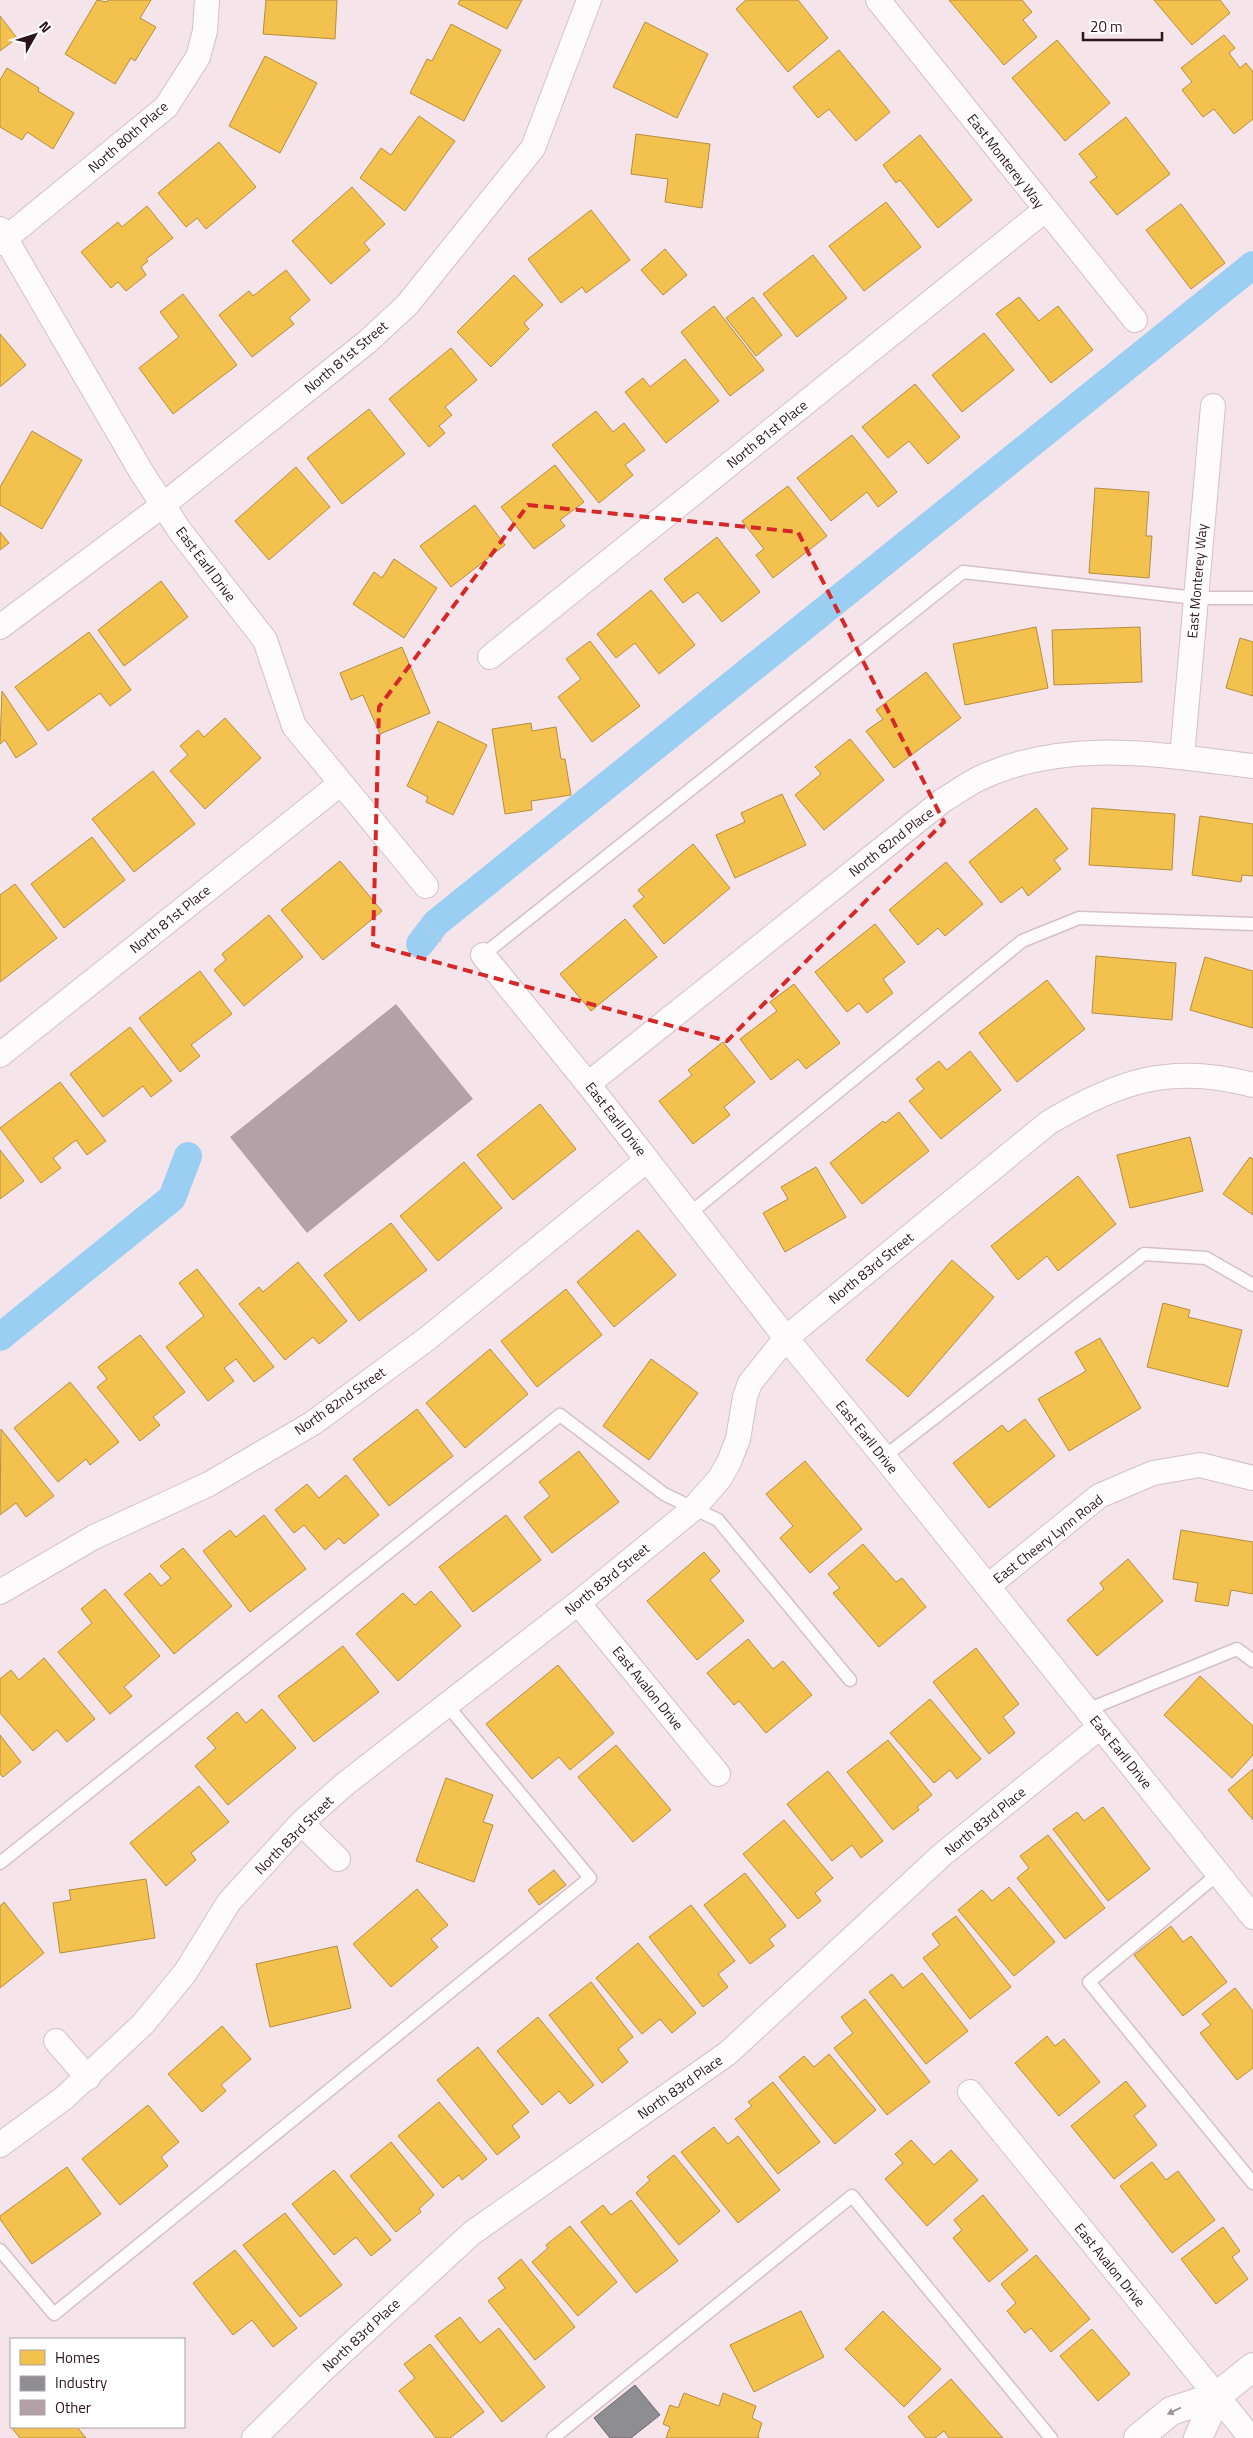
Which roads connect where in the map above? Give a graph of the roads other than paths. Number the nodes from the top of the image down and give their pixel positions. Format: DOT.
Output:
graph roads {
  1 [pos="208,0"];
  2 [pos="589,0"];
  3 [pos="878,0"];
  4 [pos="1045,210"];
  5 [pos="2,237"];
  6 [pos="1135,320"];
  7 [pos="1213,406"];
  8 [pos="163,505"];
  9 [pos="1196,598"];
  10 [pos="1253,598"];
  11 [pos="0,627"];
  12 [pos="490,657"];
  13 [pos="1182,757"];
  14 [pos="1253,766"];
  15 [pos="341,783"];
  16 [pos="426,886"];
  17 [pos="1253,924"];
  18 [pos="482,955"];
  19 [pos="0,1055"];
  20 [pos="588,1084"];
  21 [pos="1253,1085"];
  22 [pos="647,1160"];
  23 [pos="689,1214"];
  24 [pos="1253,1286"];
  25 [pos="786,1338"];
  26 [pos="884,1457"];
  27 [pos="1253,1478"];
  28 [pos="693,1509"];
  29 [pos="988,1586"];
  30 [pos="0,1592"];
  31 [pos="578,1603"];
  32 [pos="1253,1661"];
  33 [pos="850,1680"];
  34 [pos="447,1705"];
  35 [pos="1093,1719"];
  36 [pos="718,1774"];
  37 [pos="301,1823"];
  38 [pos="338,1859"];
  39 [pos="0,1864"];
  40 [pos="1218,1874"];
  41 [pos="1253,1917"];
  42 [pos="56,2041"];
  43 [pos="88,2078"];
  44 [pos="970,2092"];
  45 [pos="0,2145"];
  46 [pos="1253,2183"];
  47 [pos="0,2250"];
  48 [pos="1253,2367"];
  49 [pos="1217,2396"];
  50 [pos="254,2438"];
  51 [pos="553,2438"];
  52 [pos="1051,2438"];
  53 [pos="1138,2438"];
  54 [pos="1198,2438"];
  55 [pos="1251,2438"];
  1 -- 5 [label="street, North 80th Place"];
  2 -- 8 [label="street, North 81st Street"];
  3 -- 4 [label="street, East Monterey Way"];
  4 -- 6 [label="street, East Monterey Way"];
  4 -- 12 [label="street, North 81st Place"];
  5 -- 8 [label="street, East Earll Drive"];
  7 -- 9 [label="street, East Monterey Way"];
  8 -- 11 [label="street, North 81st Street"];
  8 -- 15 [label="street, East Earll Drive"];
  9 -- 10 [label="lane"];
  9 -- 13 [label="street, East Monterey Way"];
  9 -- 18 [label="lane"];
  13 -- 14 [label="street, North 82nd Place"];
  13 -- 20 [label="street, North 82nd Place"];
  15 -- 16 [label="street, East Earll Drive"];
  15 -- 19 [label="street, North 81st Place"];
  17 -- 23 [label="lane"];
  18 -- 20 [label="street, East Earll Drive"];
  20 -- 22 [label="street, East Earll Drive"];
  21 -- 25 [label="street, North 83rd Street"];
  22 -- 23 [label="street, East Earll Drive"];
  22 -- 30 [label="street, North 82nd Street"];
  23 -- 25 [label="street, East Earll Drive"];
  24 -- 26 [label="lane"];
  25 -- 26 [label="street, East Earll Drive"];
  25 -- 28 [label="street, North 83rd Street"];
  26 -- 29 [label="street, East Earll Drive"];
  27 -- 29 [label="street, East Cheery Lynn Road"];
  28 -- 31 [label="street, North 83rd Street"];
  28 -- 33 [label="lane"];
  28 -- 39 [label="lane"];
  29 -- 35 [label="street, East Earll Drive"];
  31 -- 34 [label="street, North 83rd Street"];
  31 -- 36 [label="street, East Avalon Drive"];
  32 -- 35 [label="lane"];
  34 -- 37 [label="street, North 83rd Street"];
  34 -- 47 [label="lane"];
  35 -- 40 [label="street, East Earll Drive"];
  35 -- 50 [label="street, North 83rd Place"];
  37 -- 38 [label="street"];
  37 -- 43 [label="street, North 83rd Street"];
  40 -- 41 [label="street, East Earll Drive"];
  40 -- 46 [label="lane"];
  42 -- 43 [label="street"];
  43 -- 45 [label="street, North 83rd Street"];
  44 -- 49 [label="street, East Avalon Drive"];
  48 -- 49 [label="street"];
  49 -- 53 [label="street, one-way"];
  49 -- 54 [label="street"];
  49 -- 55 [label="street, East Avalon Drive"];
  51 -- 52 [label="lane"];
}
